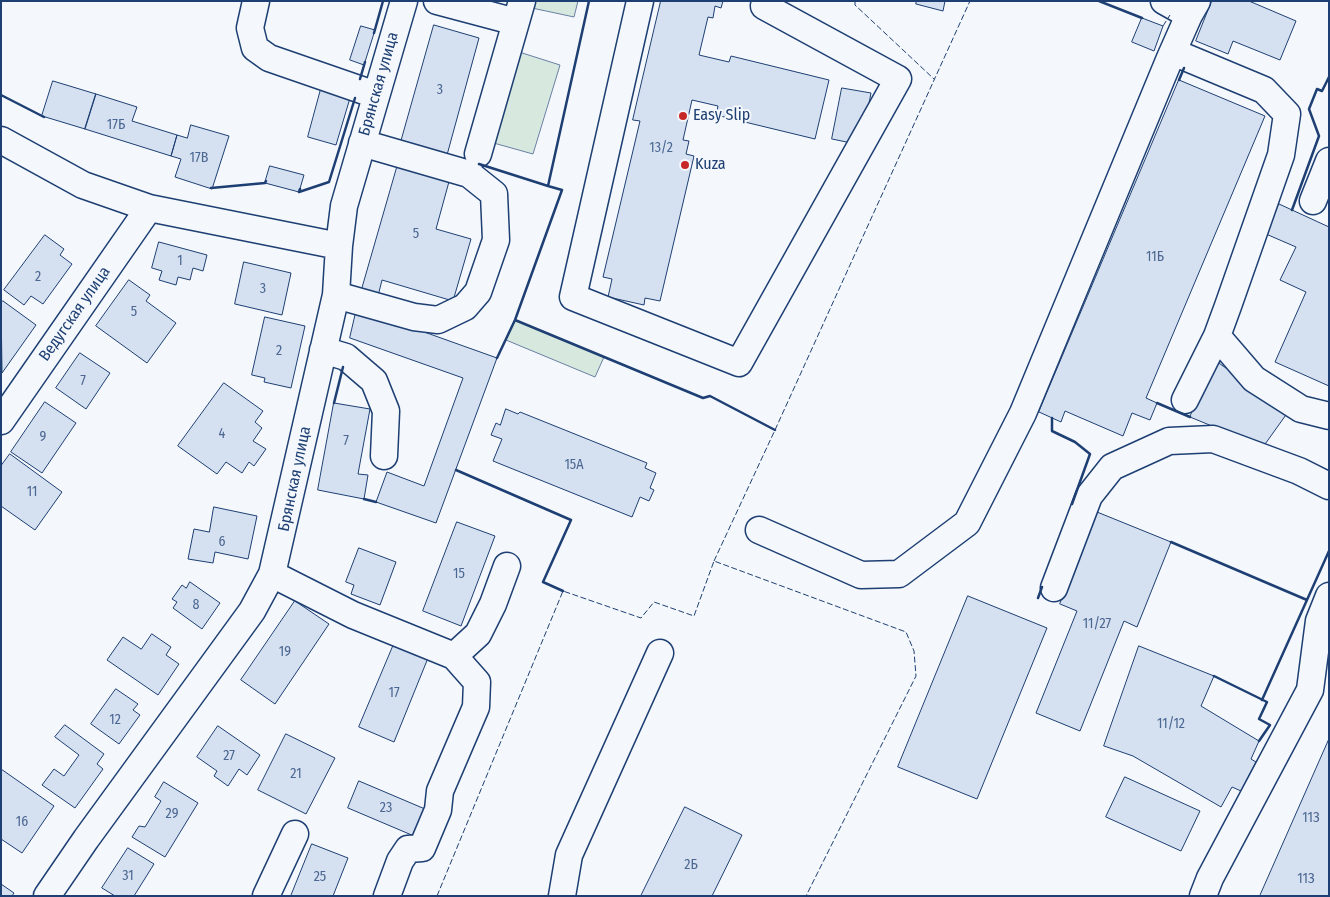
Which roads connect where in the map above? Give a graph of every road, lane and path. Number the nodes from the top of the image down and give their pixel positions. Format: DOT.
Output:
graph roads {
  1 [pos="256,1"];
  2 [pos="404,1"];
  3 [pos="437,1"];
  4 [pos="640,1"];
  5 [pos="765,1"];
  6 [pos="1164,1"];
  7 [pos="1192,8"];
  8 [pos="519,12"];
  9 [pos="1173,52"];
  10 [pos="376,95"];
  11 [pos="1,140"];
  12 [pos="362,143"];
  13 [pos="478,154"];
  14 [pos="1329,161"];
  15 [pos="1313,201"];
  16 [pos="149,208"];
  17 [pos="339,246"];
  18 [pos="336,294"];
  19 [pos="1216,336"];
  20 [pos="323,350"];
  21 [pos="1185,400"];
  22 [pos="1329,416"];
  23 [pos="1,421"];
  24 [pos="384,456"];
  25 [pos="1329,486"];
  26 [pos="759,530"];
  27 [pos="507,566"];
  28 [pos="272,574"];
  29 [pos="1054,588"];
  30 [pos="1329,596"];
  31 [pos="660,653"];
  32 [pos="454,656"];
  33 [pos="295,834"];
  34 [pos="47,896"];
  35 [pos="266,896"];
  36 [pos="387,896"];
  37 [pos="562,896"];
  38 [pos="1203,896"];
  1 -- 10 [label="street"];
  2 -- 10 [label="street, Брянская улица"];
  3 -- 8 [label="street"];
  4 -- 5 [label="street"];
  6 -- 7 [label="street"];
  7 -- 9 [label="street"];
  8 -- 13 [label="street"];
  9 -- 19 [label="street"];
  9 -- 26 [label="street"];
  10 -- 12 [label="street, Брянская улица"];
  11 -- 16 [label="street"];
  12 -- 17 [label="street, Брянская улица"];
  12 -- 18 [label="street"];
  14 -- 15 [label="street"];
  16 -- 17 [label="street"];
  16 -- 23 [label="street, Ведугская улица"];
  17 -- 18 [label="street, Брянская улица"];
  18 -- 20 [label="street, Брянская улица"];
  19 -- 21 [label="street"];
  19 -- 22 [label="street"];
  20 -- 24 [label="street"];
  20 -- 28 [label="street, Брянская улица"];
  25 -- 29 [label="street"];
  27 -- 32 [label="street"];
  28 -- 32 [label="street"];
  28 -- 34 [label="street, Брянская улица"];
  30 -- 38 [label="street"];
  31 -- 37 [label="street"];
  32 -- 36 [label="street"];
  33 -- 35 [label="street"];
}
